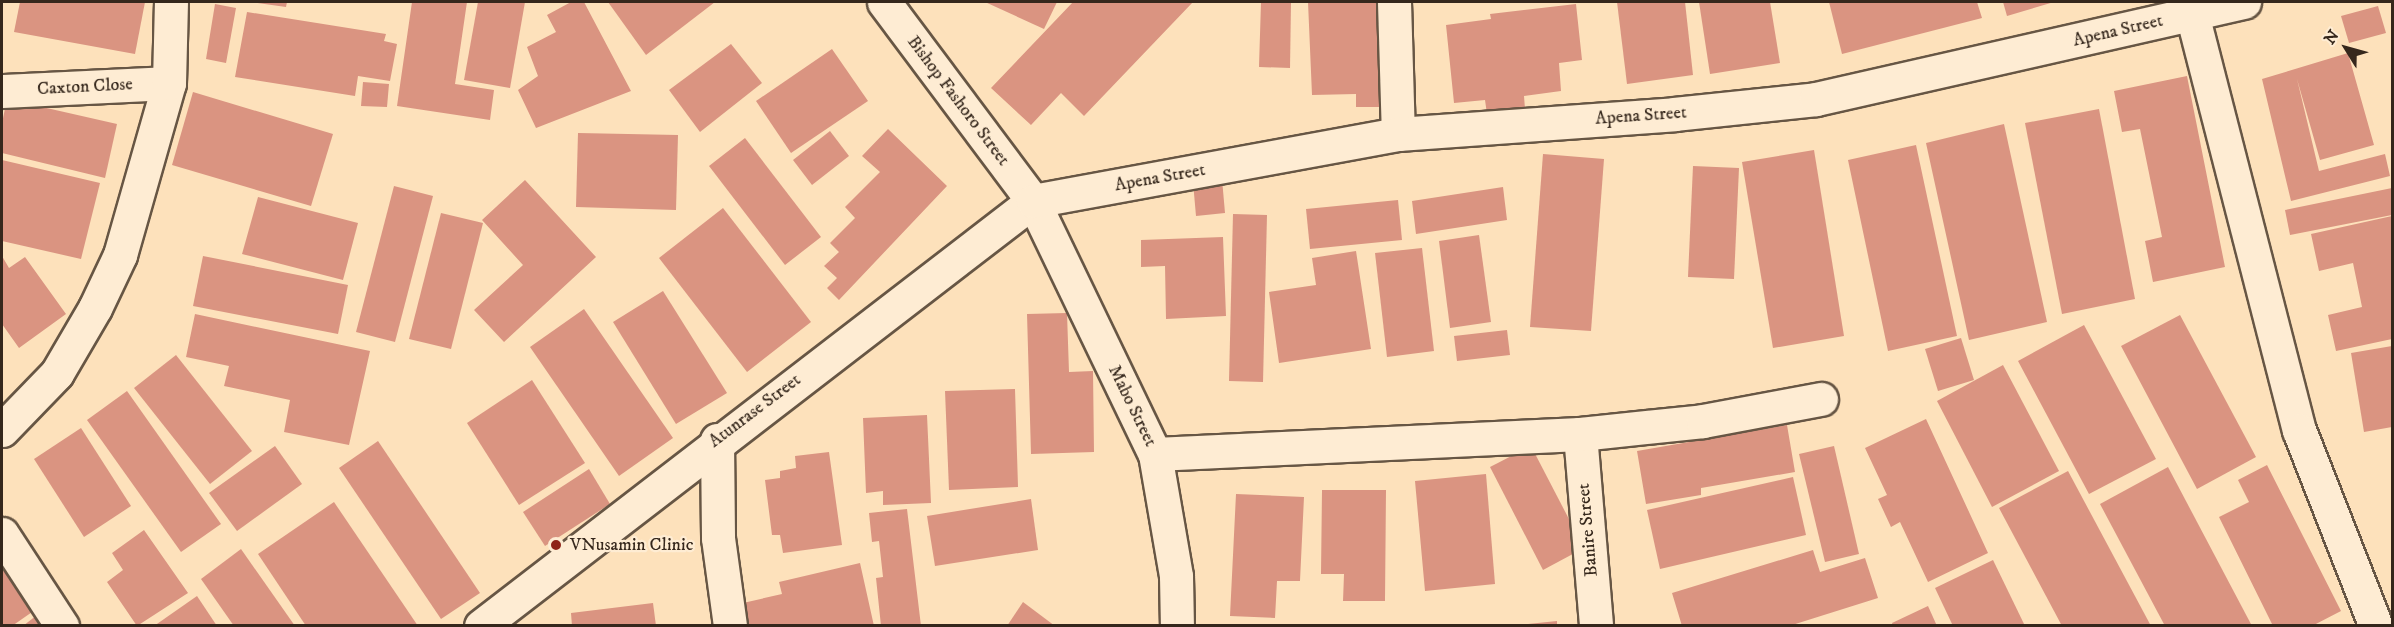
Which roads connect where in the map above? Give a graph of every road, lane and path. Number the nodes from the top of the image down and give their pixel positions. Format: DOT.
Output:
graph roads {
  1 [pos="171,2"];
  2 [pos="884,2"];
  3 [pos="1394,2"];
  4 [pos="2244,2"];
  5 [pos="2192,14"];
  6 [pos="169,83"];
  7 [pos="2,91"];
  8 [pos="1398,134"];
  9 [pos="1033,201"];
  10 [pos="1821,399"];
  11 [pos="2,430"];
  12 [pos="1580,434"];
  13 [pos="717,441"];
  14 [pos="1155,454"];
  15 [pos="2,534"];
  16 [pos="62,626"];
  17 [pos="481,626"];
  18 [pos="730,626"];
  19 [pos="1177,626"];
  20 [pos="1596,626"];
  21 [pos="2376,626"];
  1 -- 6 [label="street"];
  2 -- 9 [label="street, Bishop Fashoro Street"];
  3 -- 8 [label="street"];
  4 -- 5 [label="street, Apena Street"];
  5 -- 8 [label="street, Apena Street"];
  5 -- 21 [label="street"];
  6 -- 7 [label="street, Caxton Close"];
  6 -- 11 [label="street"];
  8 -- 9 [label="street, Apena Street"];
  9 -- 13 [label="street, Atunrase Street"];
  9 -- 14 [label="street, Mabo Street"];
  10 -- 12 [label="street"];
  12 -- 14 [label="street"];
  12 -- 20 [label="street, Banire Street"];
  13 -- 17 [label="street, Atunrase Street"];
  13 -- 18 [label="street"];
  14 -- 19 [label="street, Mabo Street"];
  15 -- 16 [label="street"];
}
